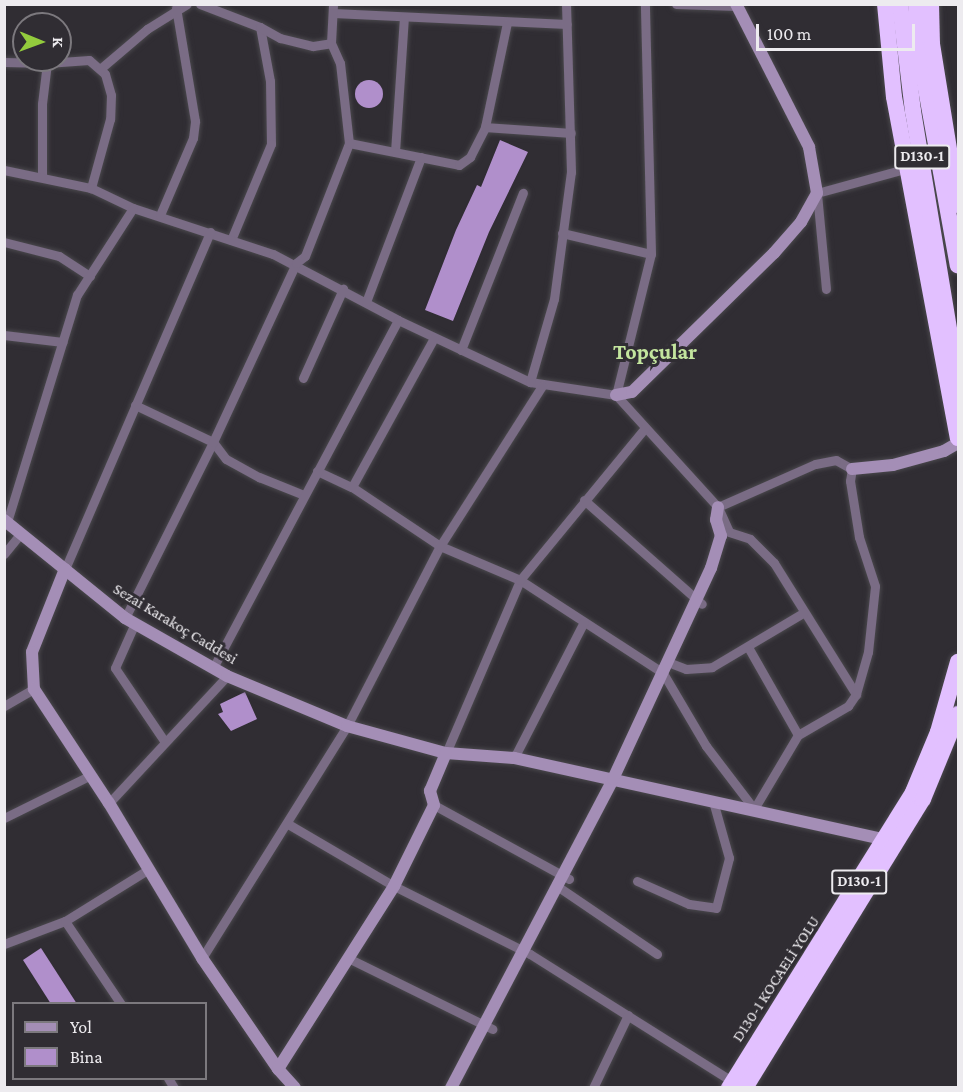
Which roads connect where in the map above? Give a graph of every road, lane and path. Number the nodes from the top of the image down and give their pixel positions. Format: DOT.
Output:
graph roads {
  1 [pos="187,4"];
  2 [pos="200,4"];
  3 [pos="566,4"];
  4 [pos="645,4"];
  5 [pos="676,4"];
  6 [pos="885,4"];
  7 [pos="900,4"];
  8 [pos="916,4"];
  9 [pos="931,4"];
  10 [pos="736,5"];
  11 [pos="176,8"];
  12 [pos="333,9"];
  13 [pos="404,17"];
  14 [pos="507,23"];
  15 [pos="567,24"];
  16 [pos="260,27"];
  17 [pos="331,43"];
  18 [pos="72,61"];
  19 [pos="100,69"];
  20 [pos="46,72"];
  21 [pos="485,127"];
  22 [pos="572,133"];
  23 [pos="350,143"];
  24 [pos="395,152"];
  25 [pos="421,157"];
  26 [pos="908,168"];
  27 [pos="4,170"];
  28 [pos="42,175"];
  29 [pos="92,188"];
  30 [pos="523,193"];
  31 [pos="817,193"];
  32 [pos="958,205"];
  33 [pos="133,208"];
  34 [pos="160,215"];
  35 [pos="210,232"];
  36 [pos="562,233"];
  37 [pos="231,240"];
  38 [pos="4,242"];
  39 [pos="651,254"];
  40 [pos="296,263"];
  41 [pos="958,266"];
  42 [pos="90,276"];
  43 [pos="343,289"];
  44 [pos="826,289"];
  45 [pos="366,302"];
  46 [pos="398,320"];
  47 [pos="4,335"];
  48 [pos="434,338"];
  49 [pos="63,342"];
  50 [pos="461,350"];
  51 [pos="303,378"];
  52 [pos="530,382"];
  53 [pos="958,383"];
  54 [pos="542,386"];
  55 [pos="616,395"];
  56 [pos="135,405"];
  57 [pos="645,428"];
  58 [pos="958,438"];
  59 [pos="213,442"];
  60 [pos="958,443"];
  61 [pos="852,468"];
  62 [pos="317,471"];
  63 [pos="352,487"];
  64 [pos="304,495"];
  65 [pos="584,500"];
  66 [pos="718,507"];
  67 [pos="6,521"];
  68 [pos="729,532"];
  69 [pos="20,534"];
  70 [pos="440,546"];
  71 [pos="4,554"];
  72 [pos="65,569"];
  73 [pos="520,579"];
  74 [pos="699,601"];
  75 [pos="803,613"];
  76 [pos="130,620"];
  77 [pos="584,622"];
  78 [pos="748,647"];
  79 [pos="958,662"];
  80 [pos="673,664"];
  81 [pos="213,668"];
  82 [pos="665,674"];
  83 [pos="227,676"];
  84 [pos="34,689"];
  85 [pos="856,694"];
  86 [pos="4,706"];
  87 [pos="958,714"];
  88 [pos="347,726"];
  89 [pos="798,735"];
  90 [pos="165,742"];
  91 [pos="446,753"];
  92 [pos="514,758"];
  93 [pos="91,775"];
  94 [pos="616,779"];
  95 [pos="713,801"];
  96 [pos="110,803"];
  97 [pos="434,805"];
  98 [pos="754,809"];
  99 [pos="4,818"];
  100 [pos="288,824"];
  101 [pos="886,840"];
  102 [pos="148,868"];
  103 [pos="638,881"];
  104 [pos="563,883"];
  105 [pos="394,886"];
  106 [pos="65,921"];
  107 [pos="4,944"];
  108 [pos="527,953"];
  109 [pos="657,954"];
  110 [pos="202,958"];
  111 [pos="348,958"];
  112 [pos="120,1002"];
  113 [pos="628,1015"];
  114 [pos="489,1027"];
  115 [pos="278,1069"];
  116 [pos="735,1085"];
  117 [pos="295,1088"];
  118 [pos="451,1088"];
  119 [pos="458,1088"];
  120 [pos="593,1088"];
  1 -- 11 [label="street"];
  2 -- 16 [label="street"];
  3 -- 15 [label="street"];
  4 -- 39 [label="street"];
  5 -- 10 [label="street"];
  6 -- 26 [label="highway"];
  7 -- 53 [label="highway, D130-1"];
  8 -- 41 [label="highway, D130-1"];
  9 -- 32 [label="highway"];
  10 -- 31 [label="street"];
  11 -- 19 [label="street"];
  11 -- 34 [label="street"];
  12 -- 13 [label="street"];
  12 -- 17 [label="street"];
  13 -- 14 [label="street"];
  13 -- 24 [label="street"];
  14 -- 15 [label="street"];
  14 -- 21 [label="street"];
  15 -- 22 [label="street"];
  16 -- 17 [label="street"];
  16 -- 37 [label="street"];
  17 -- 23 [label="street"];
  18 -- 19 [label="street"];
  19 -- 29 [label="street"];
  20 -- 28 [label="street"];
  21 -- 22 [label="street"];
  21 -- 25 [label="street"];
  22 -- 36 [label="street"];
  23 -- 24 [label="street"];
  23 -- 40 [label="street"];
  24 -- 25 [label="street"];
  25 -- 45 [label="street"];
  26 -- 31 [label="street"];
  26 -- 58 [label="highway"];
  27 -- 28 [label="street"];
  28 -- 29 [label="street"];
  29 -- 33 [label="street"];
  30 -- 50 [label="street"];
  31 -- 44 [label="street"];
  31 -- 55 [label="street"];
  33 -- 34 [label="street"];
  33 -- 42 [label="street"];
  34 -- 35 [label="street"];
  35 -- 37 [label="street"];
  35 -- 56 [label="street"];
  36 -- 39 [label="street"];
  36 -- 52 [label="street"];
  37 -- 40 [label="street"];
  38 -- 42 [label="street"];
  39 -- 55 [label="street"];
  40 -- 43 [label="street"];
  40 -- 59 [label="street"];
  42 -- 49 [label="street"];
  43 -- 45 [label="street"];
  43 -- 51 [label="street"];
  45 -- 46 [label="street"];
  46 -- 48 [label="street"];
  46 -- 62 [label="street"];
  47 -- 49 [label="street"];
  48 -- 50 [label="street"];
  48 -- 63 [label="street"];
  49 -- 67 [label="street"];
  50 -- 52 [label="street"];
  52 -- 54 [label="street"];
  54 -- 55 [label="street"];
  54 -- 70 [label="street"];
  55 -- 57 [label="street"];
  56 -- 59 [label="street"];
  56 -- 72 [label="street"];
  57 -- 65 [label="street"];
  57 -- 66 [label="street"];
  59 -- 64 [label="street"];
  59 -- 76 [label="street"];
  60 -- 61 [label="street"];
  61 -- 66 [label="street"];
  61 -- 85 [label="street"];
  62 -- 63 [label="street"];
  62 -- 64 [label="street"];
  63 -- 70 [label="street"];
  64 -- 81 [label="street"];
  65 -- 73 [label="street"];
  65 -- 74 [label="street"];
  66 -- 68 [label="street"];
  66 -- 74 [label="street"];
  67 -- 69 [label="street, Sezai Karakoç Caddesi"];
  68 -- 74 [label="street"];
  68 -- 75 [label="street"];
  69 -- 71 [label="street"];
  69 -- 72 [label="street, Sezai Karakoç Caddesi"];
  70 -- 73 [label="street"];
  70 -- 88 [label="street"];
  72 -- 76 [label="street, Sezai Karakoç Caddesi"];
  72 -- 84 [label="street"];
  73 -- 77 [label="street"];
  73 -- 91 [label="street"];
  74 -- 80 [label="street"];
  74 -- 82 [label="street"];
  75 -- 78 [label="street"];
  75 -- 85 [label="street"];
  76 -- 81 [label="street, Sezai Karakoç Caddesi"];
  76 -- 90 [label="street"];
  77 -- 82 [label="street"];
  77 -- 92 [label="street"];
  78 -- 80 [label="street"];
  78 -- 89 [label="street"];
  79 -- 101 [label="highway, D130-1 KOCAELİ YOLU / D130-1"];
  80 -- 82 [label="street"];
  81 -- 83 [label="street, Sezai Karakoç Caddesi"];
  82 -- 94 [label="street"];
  82 -- 98 [label="street"];
  83 -- 88 [label="street, Sezai Karakoç Caddesi"];
  83 -- 90 [label="street"];
  84 -- 86 [label="street"];
  84 -- 93 [label="street"];
  85 -- 89 [label="street"];
  87 -- 116 [label="highway, D130-1"];
  88 -- 91 [label="street, Sezai Karakoç Caddesi"];
  88 -- 100 [label="street"];
  89 -- 98 [label="street"];
  90 -- 96 [label="street"];
  91 -- 92 [label="street, Sezai Karakoç Caddesi"];
  91 -- 97 [label="street"];
  92 -- 94 [label="street, Sezai Karakoç Caddesi"];
  93 -- 96 [label="street"];
  93 -- 99 [label="street"];
  94 -- 95 [label="street, Sezai Karakoç Caddesi"];
  94 -- 104 [label="street"];
  95 -- 98 [label="street, Sezai Karakoç Caddesi"];
  95 -- 103 [label="street"];
  96 -- 102 [label="street"];
  97 -- 104 [label="street"];
  97 -- 105 [label="street"];
  98 -- 101 [label="street, Sezai Karakoç Caddesi"];
  100 -- 105 [label="street"];
  100 -- 110 [label="street"];
  101 -- 116 [label="highway, D130-1 KOCAELİ YOLU / D130-1"];
  102 -- 106 [label="street"];
  102 -- 110 [label="street"];
  104 -- 108 [label="street"];
  104 -- 109 [label="street"];
  105 -- 108 [label="street"];
  105 -- 111 [label="street"];
  106 -- 107 [label="street"];
  106 -- 112 [label="street"];
  108 -- 113 [label="street"];
  108 -- 114 [label="street"];
  110 -- 115 [label="street"];
  111 -- 114 [label="street"];
  111 -- 115 [label="street"];
  113 -- 116 [label="street"];
  113 -- 120 [label="street"];
  114 -- 118 [label="street"];
  114 -- 119 [label="street"];
  115 -- 117 [label="street"];
}
